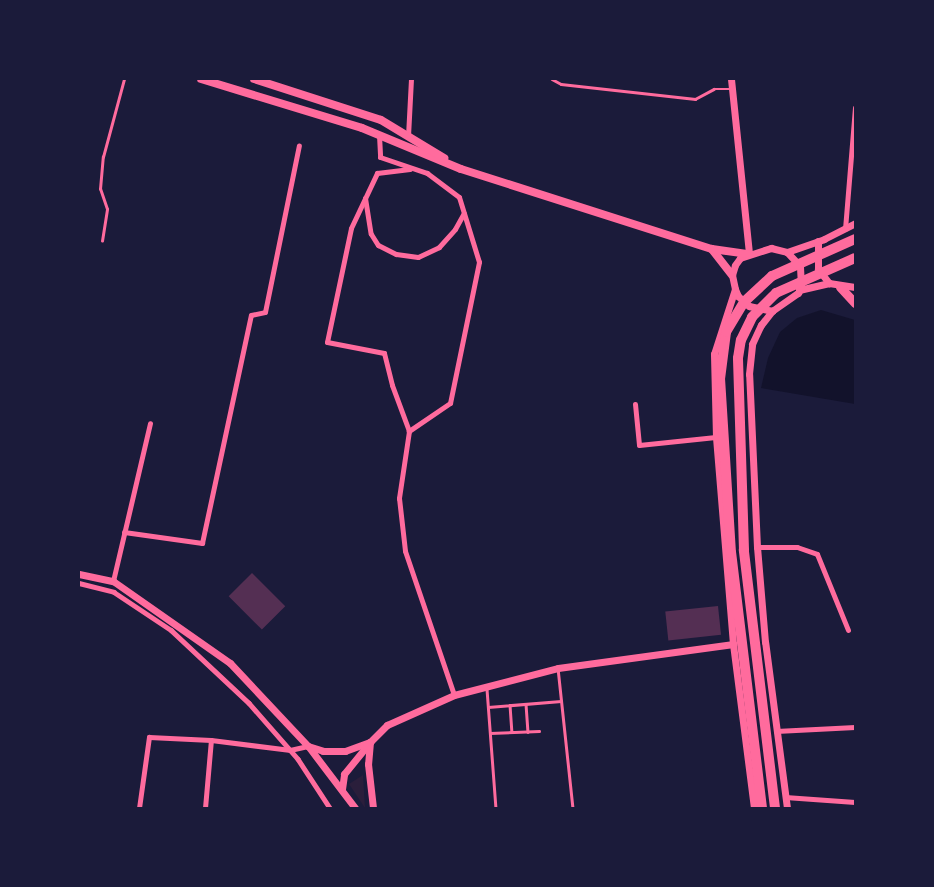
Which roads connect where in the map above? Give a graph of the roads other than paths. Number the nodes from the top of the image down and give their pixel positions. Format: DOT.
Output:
graph roads {
  1 [pos="124,79"];
  2 [pos="201,79"];
  3 [pos="254,79"];
  4 [pos="411,79"];
  5 [pos="552,79"];
  6 [pos="731,79"];
  7 [pos="732,89"];
  8 [pos="855,107"];
  9 [pos="379,135"];
  10 [pos="408,136"];
  11 [pos="299,145"];
  12 [pos="414,169"];
  13 [pos="461,169"];
  14 [pos="365,198"];
  15 [pos="464,212"];
  16 [pos="855,223"];
  17 [pos="845,229"];
  18 [pos="855,239"];
  19 [pos="102,241"];
  20 [pos="818,241"];
  21 [pos="712,249"];
  22 [pos="787,252"];
  23 [pos="749,254"];
  24 [pos="855,258"];
  25 [pos="732,275"];
  26 [pos="830,283"];
  27 [pos="840,287"];
  28 [pos="855,287"];
  29 [pos="735,289"];
  30 [pos="799,290"];
  31 [pos="855,303"];
  32 [pos="772,311"];
  33 [pos="635,404"];
  34 [pos="150,423"];
  35 [pos="409,431"];
  36 [pos="716,437"];
  37 [pos="124,532"];
  38 [pos="757,547"];
  39 [pos="79,573"];
  40 [pos="113,581"];
  41 [pos="79,583"];
  42 [pos="848,630"];
  43 [pos="733,644"];
  44 [pos="558,668"];
  45 [pos="487,687"];
  46 [pos="454,695"];
  47 [pos="562,701"];
  48 [pos="526,704"];
  49 [pos="509,705"];
  50 [pos="488,707"];
  51 [pos="855,727"];
  52 [pos="539,731"];
  53 [pos="776,731"];
  54 [pos="512,732"];
  55 [pos="528,732"];
  56 [pos="490,733"];
  57 [pos="211,740"];
  58 [pos="370,742"];
  59 [pos="308,746"];
  60 [pos="290,750"];
  61 [pos="342,789"];
  62 [pos="785,797"];
  63 [pos="855,802"];
  64 [pos="139,808"];
  65 [pos="205,808"];
  66 [pos="330,808"];
  67 [pos="355,808"];
  68 [pos="373,808"];
  69 [pos="496,808"];
  70 [pos="573,808"];
  71 [pos="754,808"];
  72 [pos="762,808"];
  73 [pos="775,808"];
  74 [pos="787,808"];
  1 -- 19 [label="lane"];
  2 -- 9 [label="main road"];
  3 -- 10 [label="main road"];
  4 -- 10 [label="street"];
  5 -- 7 [label="lane"];
  6 -- 7 [label="street"];
  7 -- 23 [label="street"];
  8 -- 17 [label="street"];
  9 -- 12 [label="street"];
  9 -- 13 [label="main road"];
  10 -- 13 [label="main road"];
  11 -- 37 [label="street"];
  12 -- 14 [label="street"];
  12 -- 15 [label="street"];
  13 -- 21 [label="main road"];
  14 -- 15 [label="street"];
  14 -- 35 [label="street"];
  15 -- 35 [label="street"];
  16 -- 17 [label="street"];
  17 -- 20 [label="street"];
  18 -- 72 [label="highway"];
  20 -- 22 [label="street"];
  20 -- 26 [label="street"];
  21 -- 23 [label="main road"];
  21 -- 25 [label="main road"];
  22 -- 23 [label="street"];
  22 -- 30 [label="street"];
  23 -- 25 [label="street"];
  24 -- 73 [label="highway"];
  25 -- 29 [label="street"];
  26 -- 27 [label="street"];
  26 -- 30 [label="street"];
  27 -- 28 [label="street"];
  27 -- 31 [label="main road"];
  29 -- 32 [label="street"];
  29 -- 36 [label="street"];
  30 -- 32 [label="street"];
  32 -- 38 [label="street"];
  33 -- 36 [label="street"];
  34 -- 37 [label="street"];
  35 -- 46 [label="street"];
  36 -- 43 [label="street"];
  37 -- 40 [label="street"];
  38 -- 42 [label="street"];
  38 -- 53 [label="street"];
  39 -- 40 [label="street"];
  40 -- 59 [label="street"];
  41 -- 60 [label="street"];
  43 -- 44 [label="street"];
  43 -- 71 [label="street"];
  44 -- 45 [label="street"];
  44 -- 47 [label="lane"];
  45 -- 46 [label="street"];
  45 -- 50 [label="lane"];
  46 -- 58 [label="street"];
  47 -- 48 [label="lane"];
  47 -- 70 [label="lane"];
  48 -- 49 [label="lane"];
  48 -- 55 [label="lane"];
  49 -- 50 [label="lane"];
  49 -- 54 [label="lane"];
  50 -- 56 [label="lane"];
  51 -- 53 [label="street"];
  52 -- 55 [label="lane"];
  53 -- 62 [label="street"];
  54 -- 55 [label="lane"];
  54 -- 56 [label="lane"];
  56 -- 69 [label="lane"];
  57 -- 60 [label="street"];
  57 -- 64 [label="street"];
  57 -- 65 [label="street"];
  58 -- 59 [label="street"];
  58 -- 61 [label="street"];
  58 -- 68 [label="street"];
  59 -- 60 [label="street"];
  59 -- 61 [label="street"];
  60 -- 66 [label="street"];
  61 -- 67 [label="street"];
  62 -- 63 [label="street"];
  62 -- 74 [label="street"];
}
